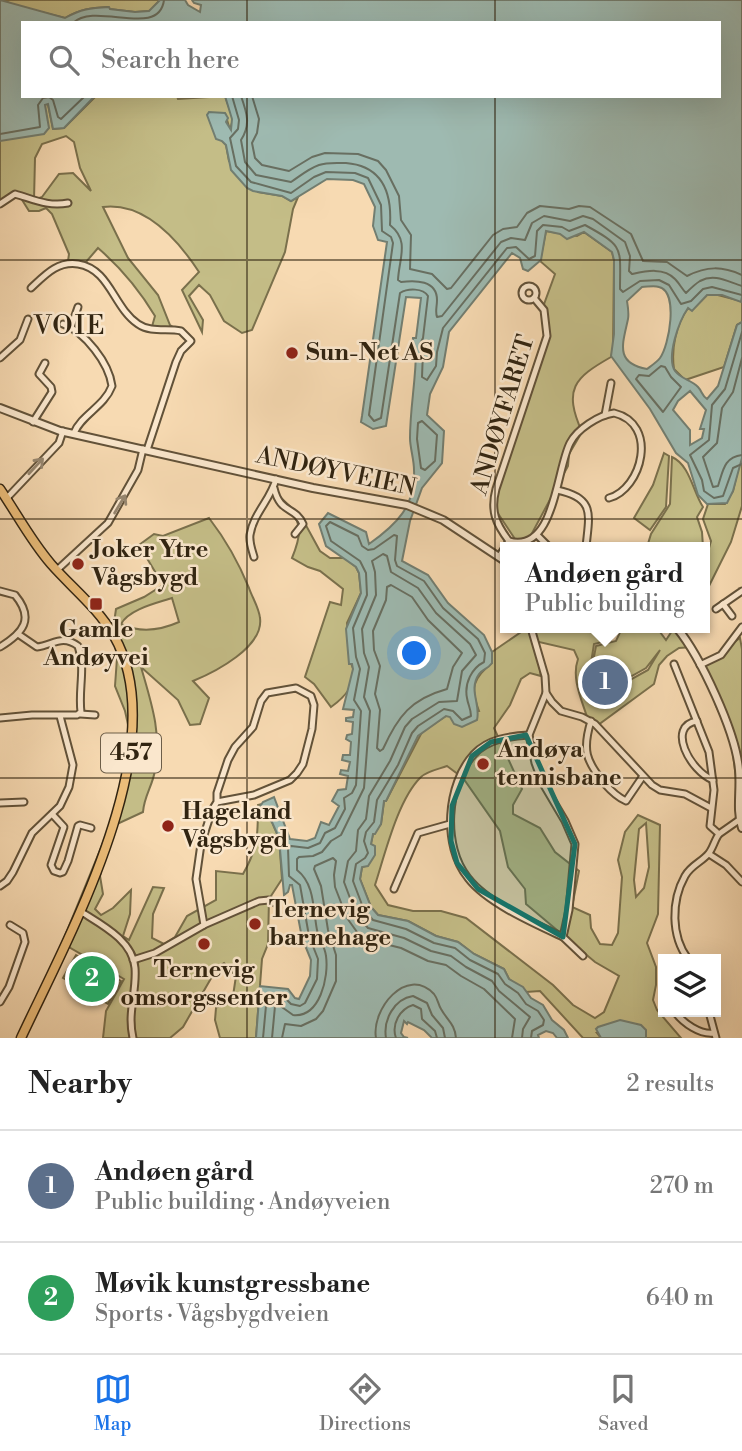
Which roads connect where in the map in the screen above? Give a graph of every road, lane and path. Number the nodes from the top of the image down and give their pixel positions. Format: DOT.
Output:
graph roads {
  1 [pos="68,203"];
  2 [pos="0,204"];
  3 [pos="32,288"];
  4 [pos="534,298"];
  5 [pos="78,307"];
  6 [pos="28,319"];
  7 [pos="63,324"];
  8 [pos="71,327"];
  9 [pos="0,358"];
  10 [pos="45,363"];
  11 [pos="611,383"];
  12 [pos="0,408"];
  13 [pos="605,415"];
  14 [pos="33,422"];
  15 [pos="63,431"];
  16 [pos="74,433"];
  17 [pos="145,449"];
  18 [pos="276,480"];
  19 [pos="274,488"];
  20 [pos="0,489"];
  21 [pos="557,490"];
  22 [pos="609,498"];
  23 [pos="6,499"];
  24 [pos="295,534"];
  25 [pos="537,535"];
  26 [pos="509,541"];
  27 [pos="544,542"];
  28 [pos="586,542"];
  29 [pos="254,557"];
  30 [pos="500,558"];
  31 [pos="57,570"];
  32 [pos="742,591"];
  33 [pos="0,592"];
  34 [pos="723,604"];
  35 [pos="716,609"];
  36 [pos="732,616"];
  37 [pos="742,626"];
  38 [pos="532,633"];
  39 [pos="681,633"];
  40 [pos="18,634"];
  41 [pos="739,636"];
  42 [pos="0,647"];
  43 [pos="674,664"];
  44 [pos="700,665"];
  45 [pos="547,693"];
  46 [pos="80,714"];
  47 [pos="95,715"];
  48 [pos="60,716"];
  49 [pos="0,719"];
  50 [pos="591,721"];
  51 [pos="697,721"];
  52 [pos="529,736"];
  53 [pos="643,776"];
  54 [pos="713,780"];
  55 [pos="24,802"];
  56 [pos="217,802"];
  57 [pos="0,803"];
  58 [pos="711,808"];
  59 [pos="52,814"];
  60 [pos="739,820"];
  61 [pos="450,824"];
  62 [pos="64,827"];
  63 [pos="91,828"];
  64 [pos="742,828"];
  65 [pos="76,829"];
  66 [pos="719,834"];
  67 [pos="709,854"];
  68 [pos="742,882"];
  69 [pos="0,886"];
  70 [pos="394,889"];
  71 [pos="277,904"];
  72 [pos="80,911"];
  73 [pos="10,925"];
  74 [pos="204,925"];
  75 [pos="563,937"];
  76 [pos="685,954"];
  77 [pos="583,956"];
  78 [pos="133,960"];
  79 [pos="0,1002"];
  80 [pos="679,1017"];
  81 [pos="710,1017"];
  82 [pos="715,1036"];
  83 [pos="21,1038"];
  84 [pos="133,1038"];
  1 -- 2 [label="street"];
  3 -- 17 [label="street"];
  4 -- 26 [label="street, ANDØYFARET"];
  5 -- 8 [label="street"];
  6 -- 9 [label="street"];
  7 -- 8 [label="street"];
  8 -- 16 [label="street"];
  10 -- 14 [label="street"];
  11 -- 13 [label="street"];
  12 -- 14 [label="street, ANDØYVEIEN"];
  13 -- 21 [label="street"];
  13 -- 22 [label="street"];
  14 -- 15 [label="street, ANDØYVEIEN"];
  15 -- 16 [label="street, ANDØYVEIEN"];
  23 -- 15 [label="street, one-way"];
  16 -- 17 [label="street, ANDØYVEIEN"];
  17 -- 18 [label="street, ANDØYVEIEN"];
  31 -- 17 [label="street, one-way"];
  18 -- 19 [label="street"];
  18 -- 30 [label="street, ANDØYVEIEN"];
  19 -- 24 [label="street"];
  19 -- 29 [label="street"];
  20 -- 23 [label="main road, 457"];
  21 -- 25 [label="street"];
  21 -- 28 [label="street"];
  23 -- 31 [label="main road, 457"];
  25 -- 26 [label="street"];
  25 -- 27 [label="street"];
  31 -- 72 [label="main road, 457"];
  32 -- 34 [label="street"];
  33 -- 40 [label="street"];
  34 -- 35 [label="street"];
  34 -- 36 [label="street"];
  37 -- 41 [label="street"];
  38 -- 45 [label="street"];
  39 -- 44 [label="street"];
  40 -- 42 [label="street"];
  40 -- 46 [label="street"];
  41 -- 44 [label="street"];
  43 -- 51 [label="street"];
  44 -- 60 [label="street"];
  45 -- 50 [label="street"];
  45 -- 52 [label="street"];
  46 -- 47 [label="street"];
  46 -- 48 [label="street"];
  48 -- 49 [label="street"];
  48 -- 59 [label="street"];
  50 -- 53 [label="street"];
  50 -- 53 [label="street"];
  51 -- 54 [label="street"];
  51 -- 54 [label="street"];
  52 -- 61 [label="street"];
  52 -- 75 [label="street"];
  53 -- 58 [label="street"];
  54 -- 58 [label="street"];
  55 -- 57 [label="street"];
  56 -- 56 [label="street"];
  56 -- 74 [label="street"];
  58 -- 66 [label="street"];
  59 -- 62 [label="street"];
  59 -- 69 [label="street"];
  60 -- 64 [label="street"];
  60 -- 66 [label="street"];
  61 -- 70 [label="street"];
  61 -- 75 [label="street"];
  62 -- 65 [label="street"];
  62 -- 65 [label="street"];
  63 -- 65 [label="street"];
  66 -- 67 [label="street"];
  67 -- 68 [label="street"];
  67 -- 76 [label="street"];
  71 -- 74 [label="street"];
  72 -- 78 [label="street"];
  72 -- 83 [label="main road, 457"];
  73 -- 79 [label="street"];
  74 -- 78 [label="street"];
  75 -- 77 [label="street"];
  78 -- 84 [label="street"];
  80 -- 82 [label="street"];
  81 -- 82 [label="street"];
}
